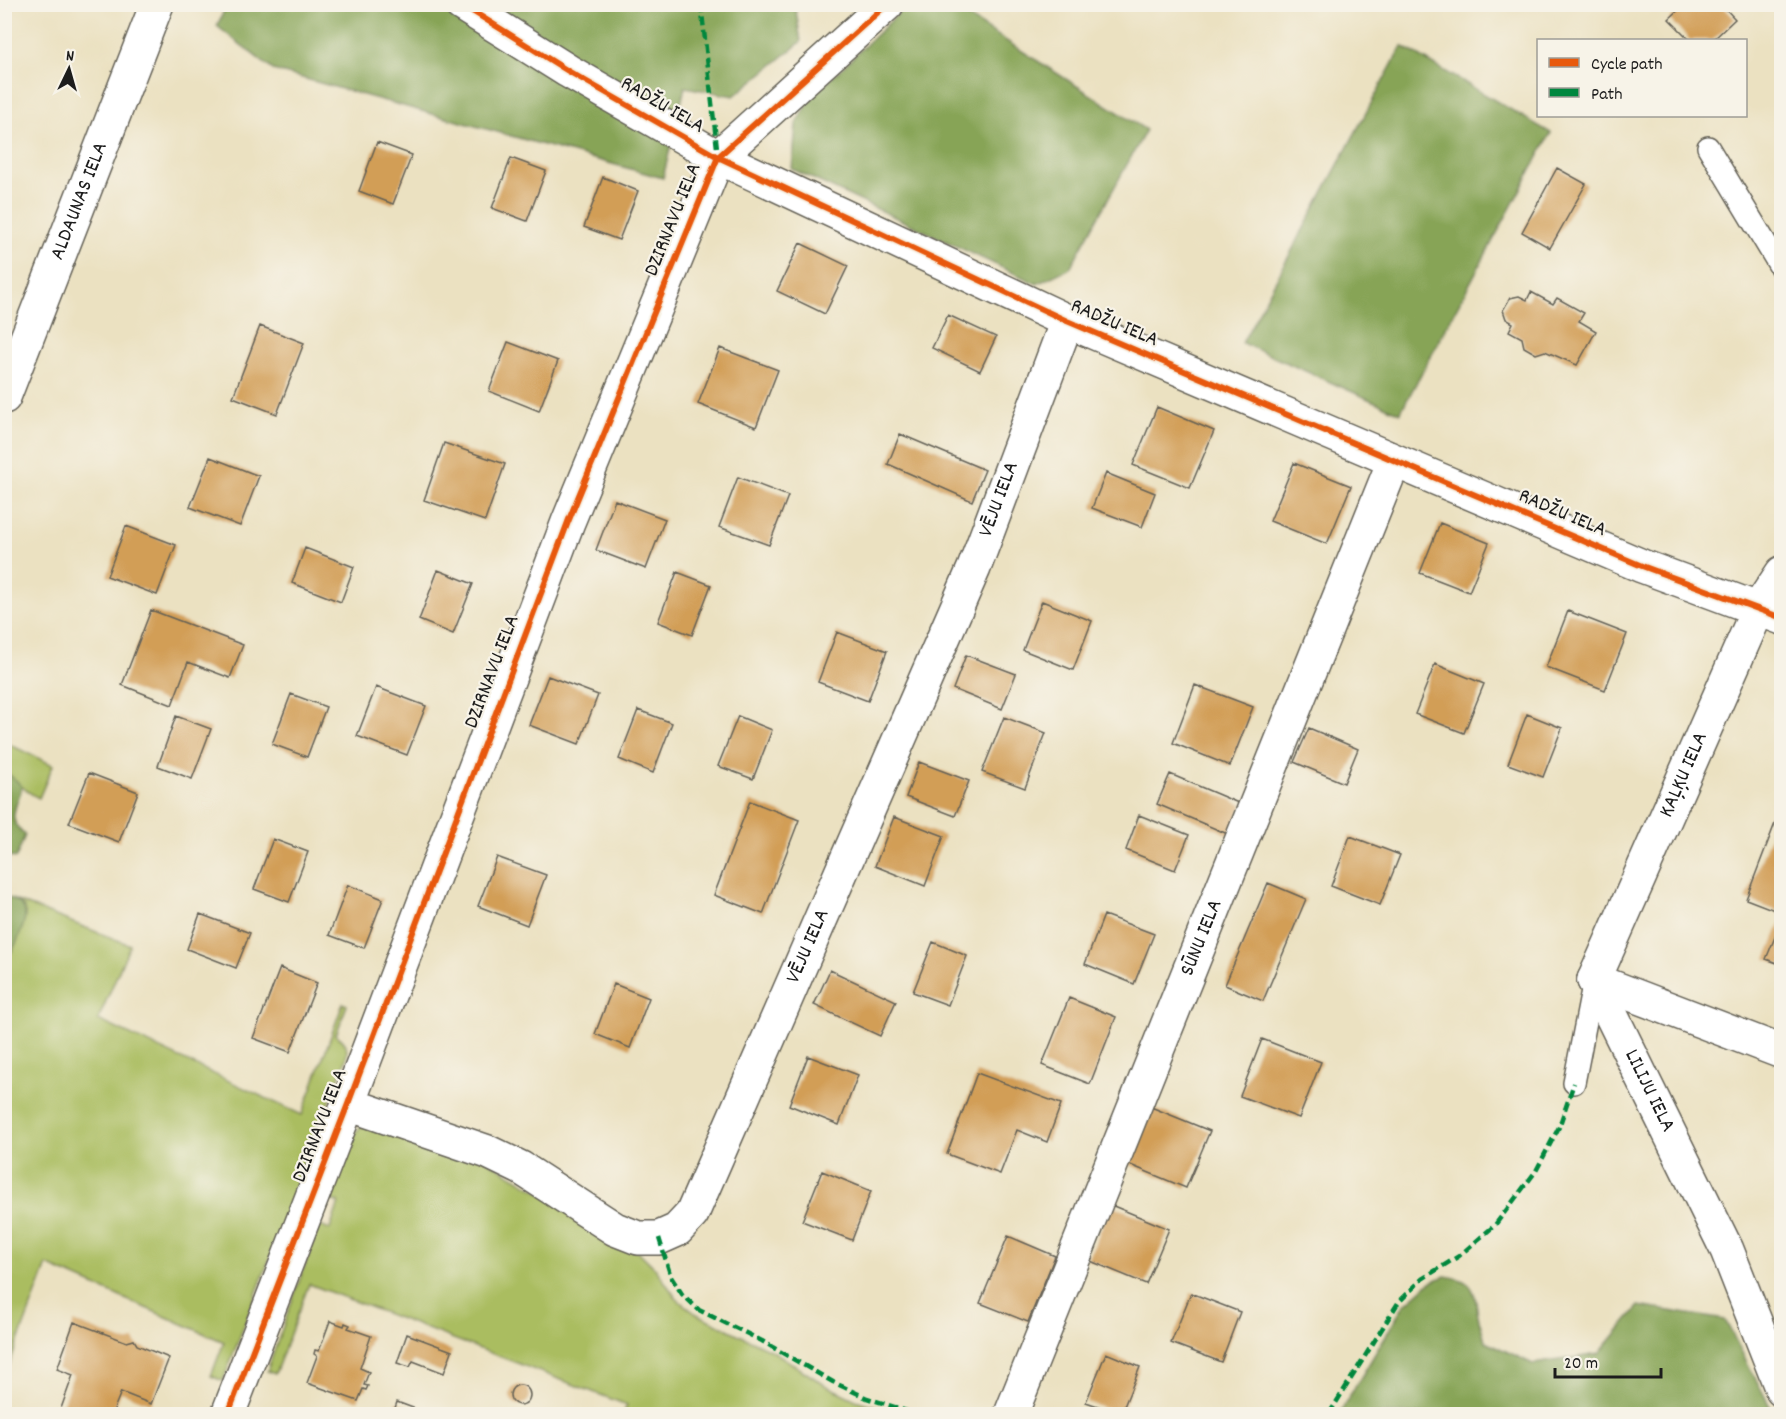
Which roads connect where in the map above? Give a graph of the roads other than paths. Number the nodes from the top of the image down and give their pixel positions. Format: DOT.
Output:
graph roads {
  1 [pos="157,4"];
  2 [pos="461,4"];
  3 [pos="887,4"];
  4 [pos="1708,147"];
  5 [pos="718,157"];
  6 [pos="1782,270"];
  7 [pos="1067,321"];
  8 [pos="4,397"];
  9 [pos="1394,460"];
  10 [pos="1782,573"];
  11 [pos="1770,614"];
  12 [pos="1594,980"];
  13 [pos="1782,1052"];
  14 [pos="1574,1083"];
  15 [pos="348,1104"];
  16 [pos="1782,1390"];
  17 [pos="228,1414"];
  18 [pos="1011,1414"];
  1 -- 8 [label="street, ALDAUNAS IELA"];
  2 -- 5 [label="street, RADŽU IELA"];
  3 -- 5 [label="street, DZIRNAVU IELA"];
  4 -- 6 [label="lane"];
  5 -- 7 [label="street, RADŽU IELA"];
  5 -- 15 [label="street, DZIRNAVU IELA"];
  7 -- 9 [label="street, RADŽU IELA"];
  7 -- 15 [label="street, VĒJU IELA"];
  9 -- 11 [label="street, RADŽU IELA"];
  9 -- 18 [label="street, SŪNU IELA"];
  10 -- 11 [label="street, KAĻĶU IELA"];
  11 -- 12 [label="street, KAĻĶU IELA"];
  12 -- 13 [label="street"];
  12 -- 14 [label="lane"];
  12 -- 16 [label="street, LILIJU IELA"];
  15 -- 17 [label="street, DZIRNAVU IELA"];
}
